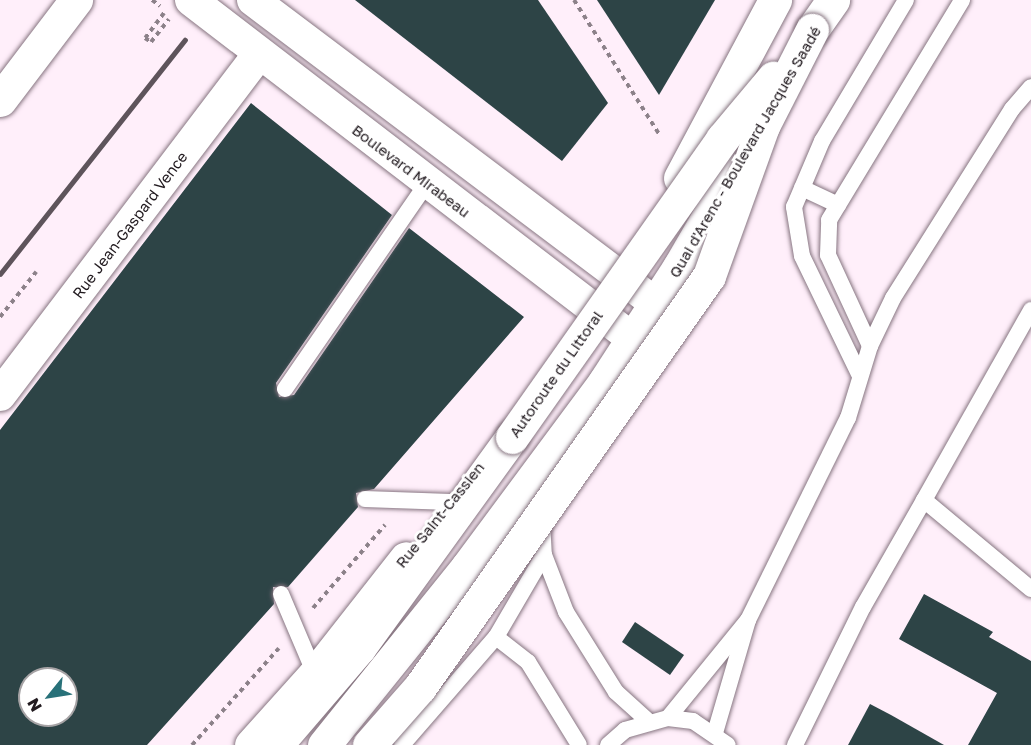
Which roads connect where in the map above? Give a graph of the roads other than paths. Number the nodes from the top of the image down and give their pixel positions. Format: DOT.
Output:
graph roads {
  1 [pos="76,0"];
  2 [pos="253,0"];
  3 [pos="775,0"];
  4 [pos="833,0"];
  5 [pos="906,0"];
  6 [pos="962,0"];
  7 [pos="183,6"];
  8 [pos="286,10"];
  9 [pos="812,30"];
  10 [pos="260,54"];
  11 [pos="1031,87"];
  12 [pos="0,100"];
  13 [pos="427,183"];
  14 [pos="802,188"];
  15 [pos="838,205"];
  16 [pos="614,273"];
  17 [pos="655,303"];
  18 [pos="590,308"];
  19 [pos="1031,310"];
  20 [pos="633,339"];
  21 [pos="870,346"];
  22 [pos="860,376"];
  23 [pos="285,388"];
  24 [pos="0,395"];
  25 [pos="540,471"];
  26 [pos="365,499"];
  27 [pos="924,500"];
  28 [pos="450,502"];
  29 [pos="544,555"];
  30 [pos="1031,589"];
  31 [pos="282,594"];
  32 [pos="748,620"];
  33 [pos="496,637"];
  34 [pos="315,674"];
  35 [pos="668,718"];
  36 [pos="647,720"];
  37 [pos="722,739"];
  38 [pos="251,745"];
  39 [pos="276,745"];
  40 [pos="324,745"];
  41 [pos="369,745"];
  42 [pos="402,745"];
  43 [pos="579,745"];
  44 [pos="608,745"];
  45 [pos="795,745"];
  1 -- 12 [label="main road"];
  2 -- 8 [label="street"];
  3 -- 16 [label="main road"];
  4 -- 9 [label="main road, Autoroute du Littoral"];
  4 -- 17 [label="main road, Quai d'Arenc - Boulevard Jacques Saadé"];
  5 -- 14 [label="lane"];
  6 -- 15 [label="lane"];
  7 -- 10 [label="street, Boulevard Mirabeau"];
  8 -- 16 [label="street"];
  9 -- 39 [label="main road, Autoroute du Littoral, bridge"];
  9 -- 41 [label="main road, bridge"];
  10 -- 13 [label="street, Boulevard Mirabeau"];
  10 -- 24 [label="street, Rue Jean-Gaspard Vence"];
  11 -- 21 [label="lane"];
  13 -- 18 [label="street, Boulevard Mirabeau"];
  13 -- 23 [label="lane"];
  14 -- 15 [label="lane"];
  14 -- 22 [label="lane"];
  15 -- 21 [label="lane"];
  16 -- 17 [label="street"];
  16 -- 18 [label="main road, Rue Saint-Cassien"];
  17 -- 20 [label="main road"];
  18 -- 20 [label="street, Boulevard Mirabeau"];
  18 -- 28 [label="main road, Rue Saint-Cassien"];
  19 -- 27 [label="lane"];
  20 -- 25 [label="main road"];
  21 -- 22 [label="lane"];
  22 -- 32 [label="lane"];
  25 -- 29 [label="lane"];
  25 -- 40 [label="main road"];
  26 -- 28 [label="lane"];
  27 -- 30 [label="lane"];
  27 -- 45 [label="lane"];
  28 -- 34 [label="main road, Rue Saint-Cassien"];
  29 -- 33 [label="lane"];
  29 -- 36 [label="lane"];
  31 -- 34 [label="lane"];
  32 -- 35 [label="lane"];
  32 -- 37 [label="lane"];
  33 -- 42 [label="lane"];
  33 -- 43 [label="lane"];
  34 -- 38 [label="main road, Rue Saint-Cassien"];
  35 -- 36 [label="lane"];
  35 -- 37 [label="lane"];
  36 -- 44 [label="lane"];
}
